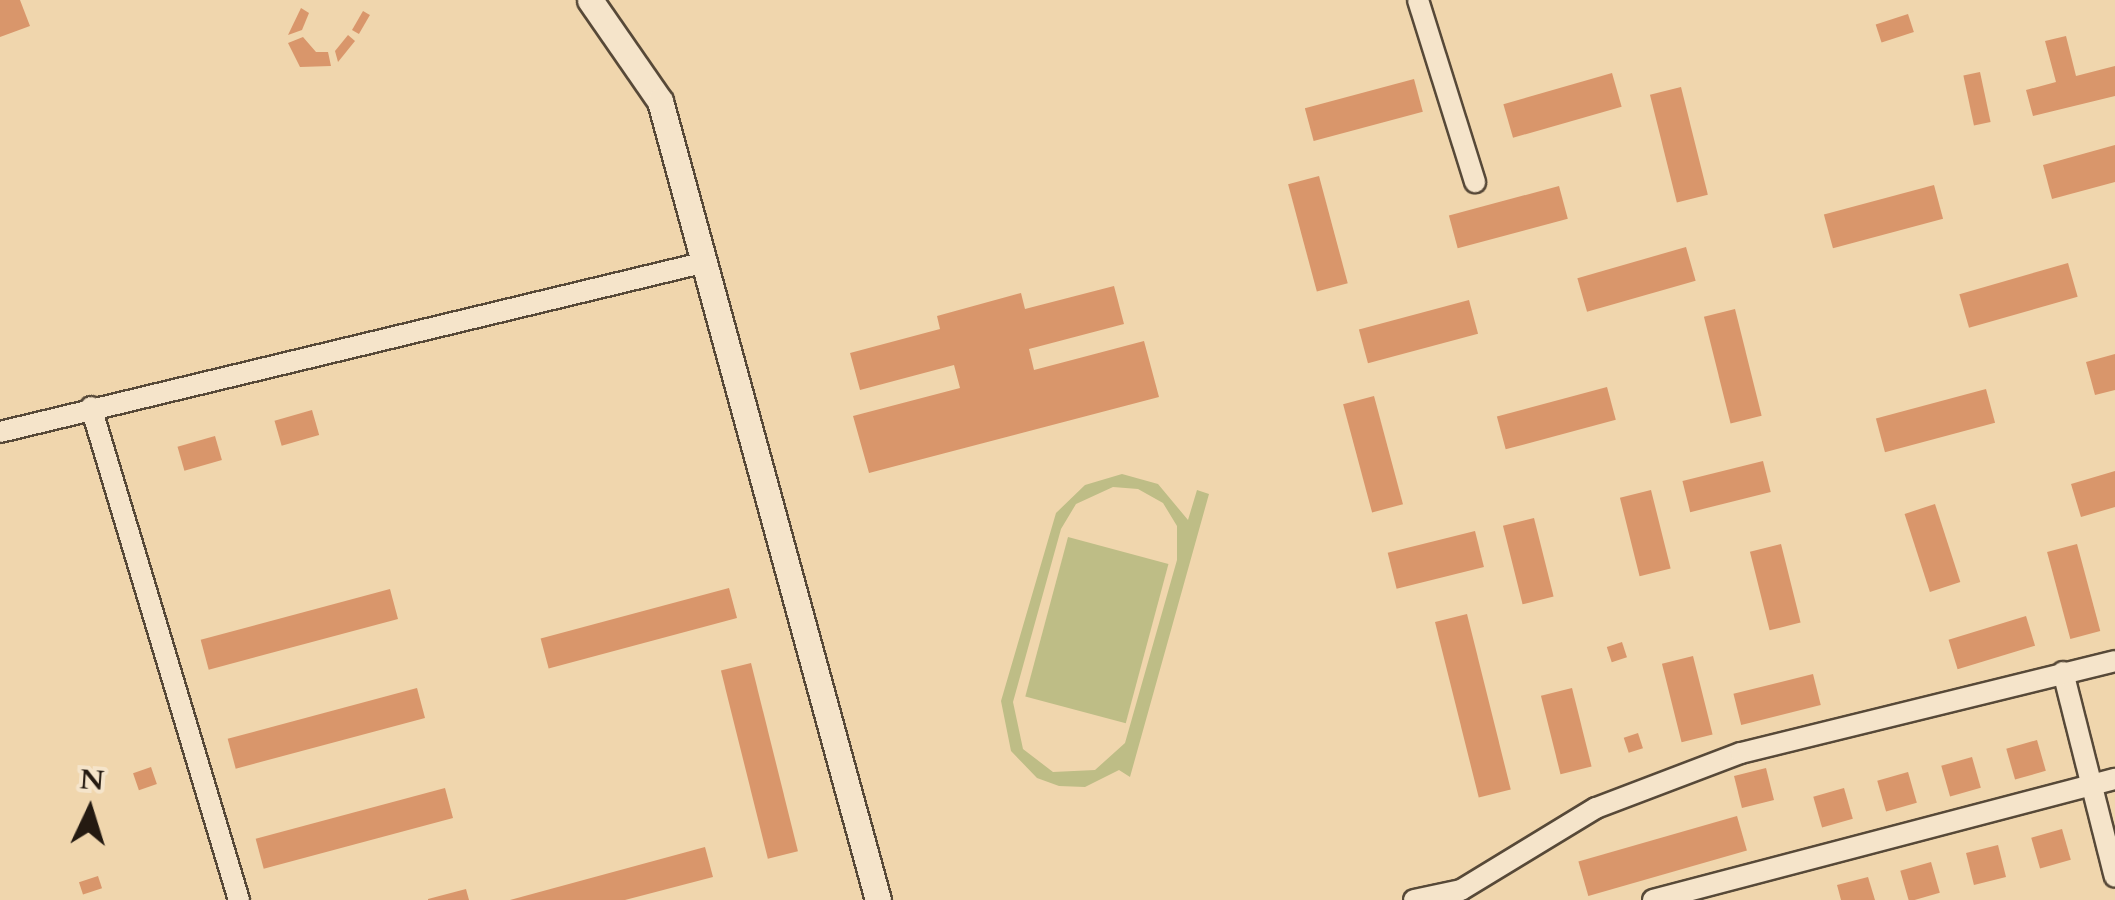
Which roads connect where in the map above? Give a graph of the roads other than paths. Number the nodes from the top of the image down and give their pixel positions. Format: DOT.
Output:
graph roads {
  1 [pos="590,0"];
  2 [pos="611,0"];
  3 [pos="1418,0"];
  4 [pos="624,46"];
  5 [pos="1475,182"];
  6 [pos="706,262"];
  7 [pos="91,407"];
  8 [pos="0,432"];
  9 [pos="2115,661"];
  10 [pos="2063,672"];
  11 [pos="2115,779"];
  12 [pos="2090,785"];
  13 [pos="2115,877"];
  14 [pos="1463,895"];
  15 [pos="239,900"];
  16 [pos="878,900"];
  17 [pos="1414,900"];
  18 [pos="1482,900"];
  19 [pos="1653,900"];
  1 -- 4 [label="street"];
  2 -- 4 [label="street"];
  3 -- 5 [label="street"];
  4 -- 6 [label="street"];
  6 -- 7 [label="street"];
  6 -- 16 [label="street"];
  7 -- 8 [label="street"];
  7 -- 15 [label="street"];
  9 -- 10 [label="street"];
  10 -- 12 [label="street"];
  10 -- 14 [label="street"];
  11 -- 12 [label="street"];
  12 -- 13 [label="street"];
  12 -- 19 [label="street"];
  14 -- 17 [label="street"];
  14 -- 18 [label="street"];
}
